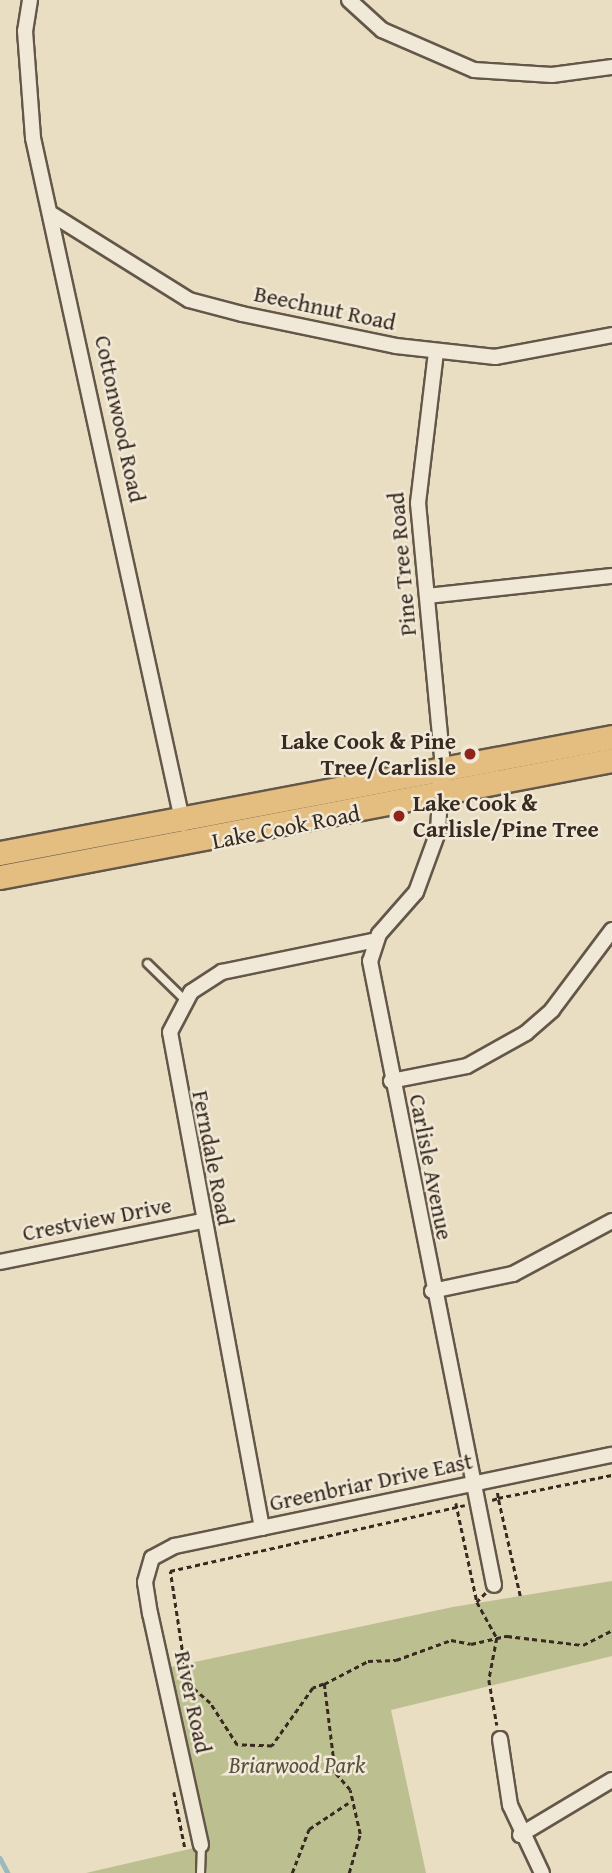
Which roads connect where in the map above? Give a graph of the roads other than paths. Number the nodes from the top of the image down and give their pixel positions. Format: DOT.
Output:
graph roads {
  1 [pos="30,0"];
  2 [pos="348,0"];
  3 [pos="612,67"];
  4 [pos="53,215"];
  5 [pos="612,335"];
  6 [pos="436,352"];
  7 [pos="612,576"];
  8 [pos="427,596"];
  9 [pos="612,737"];
  10 [pos="612,760"];
  11 [pos="439,773"];
  12 [pos="438,796"];
  13 [pos="183,823"];
  14 [pos="186,846"];
  15 [pos="0,853"];
  16 [pos="0,877"];
  17 [pos="612,930"];
  18 [pos="376,940"];
  19 [pos="147,962"];
  20 [pos="185,1000"];
  21 [pos="391,1080"];
  22 [pos="202,1221"];
  23 [pos="612,1221"];
  24 [pos="0,1262"];
  25 [pos="432,1291"];
  26 [pos="612,1455"];
  27 [pos="470,1485"];
  28 [pos="262,1528"];
  29 [pos="148,1567"];
  30 [pos="494,1585"];
  31 [pos="500,1739"];
  32 [pos="612,1780"];
  33 [pos="520,1835"];
  34 [pos="201,1845"];
  35 [pos="200,1873"];
  36 [pos="542,1873"];
  1 -- 4 [label="street, Cottonwood Road"];
  2 -- 3 [label="street"];
  4 -- 6 [label="street, Beechnut Road"];
  4 -- 13 [label="street, Cottonwood Road"];
  5 -- 6 [label="street, Beechnut Road"];
  6 -- 8 [label="street, Pine Tree Road"];
  7 -- 8 [label="street"];
  8 -- 11 [label="street, Pine Tree Road"];
  9 -- 11 [label="main road, Lake Cook Road"];
  10 -- 12 [label="main road, Lake Cook Road"];
  11 -- 12 [label="street, Carlisle Avenue"];
  11 -- 13 [label="main road, Lake Cook Road"];
  12 -- 14 [label="main road, Lake Cook Road"];
  12 -- 18 [label="street, Carlisle Avenue"];
  13 -- 14 [label="street, Cottonwood Road"];
  13 -- 15 [label="main road, Lake Cook Road"];
  14 -- 16 [label="main road, Lake Cook Road"];
  17 -- 21 [label="street"];
  18 -- 20 [label="street, Ferndale Road"];
  18 -- 21 [label="street, Carlisle Avenue"];
  19 -- 20 [label="lane"];
  20 -- 22 [label="street, Ferndale Road"];
  21 -- 25 [label="street, Carlisle Avenue"];
  22 -- 24 [label="street, Crestview Drive"];
  22 -- 28 [label="street, Ferndale Road"];
  23 -- 25 [label="street"];
  25 -- 27 [label="street, Carlisle Avenue"];
  26 -- 27 [label="street, Greenbriar Drive East"];
  27 -- 28 [label="street, Greenbriar Drive East"];
  27 -- 30 [label="street, Carlisle Avenue"];
  28 -- 29 [label="street, Greenbriar Drive East"];
  29 -- 34 [label="street, River Road"];
  31 -- 33 [label="street"];
  32 -- 33 [label="street"];
  33 -- 36 [label="street"];
  34 -- 35 [label="lane"];
}
